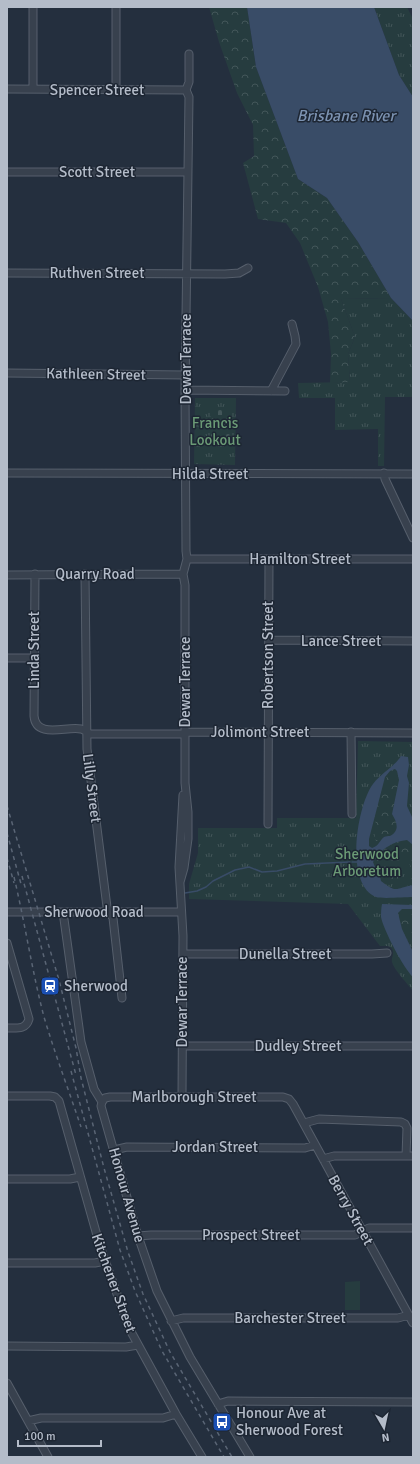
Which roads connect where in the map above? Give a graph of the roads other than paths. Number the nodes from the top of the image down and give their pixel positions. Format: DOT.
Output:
graph roads {
  1 [pos="33,7"];
  2 [pos="116,7"];
  3 [pos="189,54"];
  4 [pos="7,89"];
  5 [pos="33,89"];
  6 [pos="116,90"];
  7 [pos="186,90"];
  8 [pos="7,172"];
  9 [pos="187,172"];
  10 [pos="248,268"];
  11 [pos="7,273"];
  12 [pos="186,274"];
  13 [pos="292,324"];
  14 [pos="7,373"];
  15 [pos="186,375"];
  16 [pos="185,390"];
  17 [pos="271,391"];
  18 [pos="285,391"];
  19 [pos="7,473"];
  20 [pos="384,473"];
  21 [pos="186,474"];
  22 [pos="413,474"];
  23 [pos="413,538"];
  24 [pos="187,559"];
  25 [pos="269,559"];
  26 [pos="413,559"];
  27 [pos="34,574"];
  28 [pos="85,574"];
  29 [pos="183,574"];
  30 [pos="7,575"];
  31 [pos="268,640"];
  32 [pos="413,641"];
  33 [pos="7,658"];
  34 [pos="34,658"];
  35 [pos="37,726"];
  36 [pos="86,731"];
  37 [pos="268,732"];
  38 [pos="351,732"];
  39 [pos="184,733"];
  40 [pos="413,733"];
  41 [pos="352,814"];
  42 [pos="268,824"];
  43 [pos="7,912"];
  44 [pos="63,912"];
  45 [pos="110,912"];
  46 [pos="180,912"];
  47 [pos="7,943"];
  48 [pos="387,953"];
  49 [pos="183,954"];
  50 [pos="122,998"];
  51 [pos="7,1028"];
  52 [pos="182,1046"];
  53 [pos="413,1046"];
  54 [pos="7,1096"];
  55 [pos="182,1097"];
  56 [pos="289,1099"];
  57 [pos="102,1102"];
  58 [pos="304,1123"];
  59 [pos="315,1145"];
  60 [pos="114,1150"];
  61 [pos="410,1156"];
  62 [pos="323,1159"];
  63 [pos="80,1178"];
  64 [pos="7,1179"];
  65 [pos="413,1228"];
  66 [pos="363,1231"];
  67 [pos="138,1236"];
  68 [pos="105,1261"];
  69 [pos="7,1263"];
  70 [pos="409,1315"];
  71 [pos="172,1321"];
  72 [pos="413,1323"];
  73 [pos="138,1345"];
  74 [pos="7,1346"];
  75 [pos="7,1382"];
  76 [pos="413,1402"];
  77 [pos="218,1404"];
  78 [pos="176,1414"];
  79 [pos="28,1421"];
  80 [pos="48,1457"];
  81 [pos="202,1457"];
  82 [pos="250,1457"];
  1 -- 5 [label="street"];
  2 -- 6 [label="street"];
  3 -- 7 [label="street, Dewar Terrace"];
  4 -- 5 [label="street, Spencer Street"];
  5 -- 6 [label="street, Spencer Street"];
  6 -- 7 [label="street, Spencer Street"];
  7 -- 9 [label="street, Dewar Terrace"];
  8 -- 9 [label="street, Scott Street"];
  9 -- 12 [label="street, Dewar Terrace"];
  10 -- 12 [label="street, Ruthven Street"];
  11 -- 12 [label="street, Ruthven Street"];
  12 -- 15 [label="street, Dewar Terrace"];
  13 -- 17 [label="street"];
  14 -- 15 [label="street, Kathleen Street"];
  15 -- 16 [label="street, Dewar Terrace"];
  16 -- 17 [label="street"];
  16 -- 21 [label="street, Dewar Terrace"];
  17 -- 18 [label="street"];
  19 -- 21 [label="street, Hilda Street"];
  20 -- 21 [label="street, Hilda Street"];
  20 -- 22 [label="street, Hilda Street"];
  20 -- 23 [label="street"];
  21 -- 24 [label="street, Dewar Terrace"];
  24 -- 25 [label="street, Hamilton Street"];
  24 -- 29 [label="street, Dewar Terrace"];
  25 -- 26 [label="street, Hamilton Street"];
  25 -- 31 [label="street, Robertson Street"];
  27 -- 28 [label="street, Quarry Road"];
  27 -- 30 [label="street, Quarry Road"];
  27 -- 34 [label="street, Linda Street"];
  28 -- 29 [label="street, Quarry Road"];
  28 -- 36 [label="street, Lilly Street"];
  29 -- 39 [label="street, Dewar Terrace"];
  31 -- 32 [label="street, Lance Street"];
  31 -- 37 [label="street, Robertson Street"];
  33 -- 34 [label="street"];
  34 -- 35 [label="street, Linda Street"];
  35 -- 36 [label="street, Jolimont Street"];
  36 -- 39 [label="street, Jolimont Street"];
  36 -- 45 [label="street, Lilly Street"];
  37 -- 38 [label="street, Jolimont Street"];
  37 -- 39 [label="street, Jolimont Street"];
  37 -- 42 [label="street, Robertson Street"];
  38 -- 40 [label="street, Jolimont Street"];
  38 -- 41 [label="street"];
  39 -- 46 [label="street, Dewar Terrace"];
  43 -- 44 [label="street, Sherwood Road"];
  44 -- 45 [label="street, Sherwood Road"];
  44 -- 57 [label="street, Honour Avenue"];
  45 -- 46 [label="street, Sherwood Road"];
  45 -- 50 [label="street, Lilly Street"];
  46 -- 49 [label="street, Dewar Terrace"];
  47 -- 51 [label="street"];
  48 -- 49 [label="street, Dunella Street"];
  49 -- 52 [label="street, Dewar Terrace"];
  52 -- 53 [label="street, Dudley Street"];
  52 -- 55 [label="street, Dewar Terrace"];
  54 -- 63 [label="street, Kitchener Street"];
  55 -- 56 [label="street, Marlborough Street"];
  55 -- 57 [label="street, Marlborough Street"];
  56 -- 58 [label="street, Berry Street"];
  57 -- 60 [label="street, Honour Avenue"];
  58 -- 59 [label="street, Berry Street"];
  58 -- 61 [label="street"];
  59 -- 60 [label="street, Jordan Street"];
  59 -- 62 [label="street, Berry Street"];
  60 -- 67 [label="street, Honour Avenue"];
  61 -- 62 [label="street"];
  62 -- 66 [label="street, Berry Street"];
  63 -- 64 [label="street"];
  63 -- 68 [label="street, Kitchener Street"];
  65 -- 66 [label="street, Prospect Street"];
  66 -- 67 [label="street, Prospect Street"];
  66 -- 70 [label="street, Berry Street"];
  67 -- 71 [label="street, Honour Avenue"];
  68 -- 69 [label="street"];
  68 -- 73 [label="street, Kitchener Street"];
  70 -- 71 [label="street, Barchester Street"];
  70 -- 72 [label="street, Berry Street"];
  71 -- 77 [label="street, Honour Avenue"];
  73 -- 74 [label="street"];
  73 -- 78 [label="street, Kitchener Street"];
  75 -- 79 [label="street"];
  76 -- 77 [label="street"];
  77 -- 82 [label="street, Honour Avenue"];
  78 -- 79 [label="street"];
  78 -- 81 [label="street, Kitchener Street"];
  79 -- 80 [label="street"];
}
